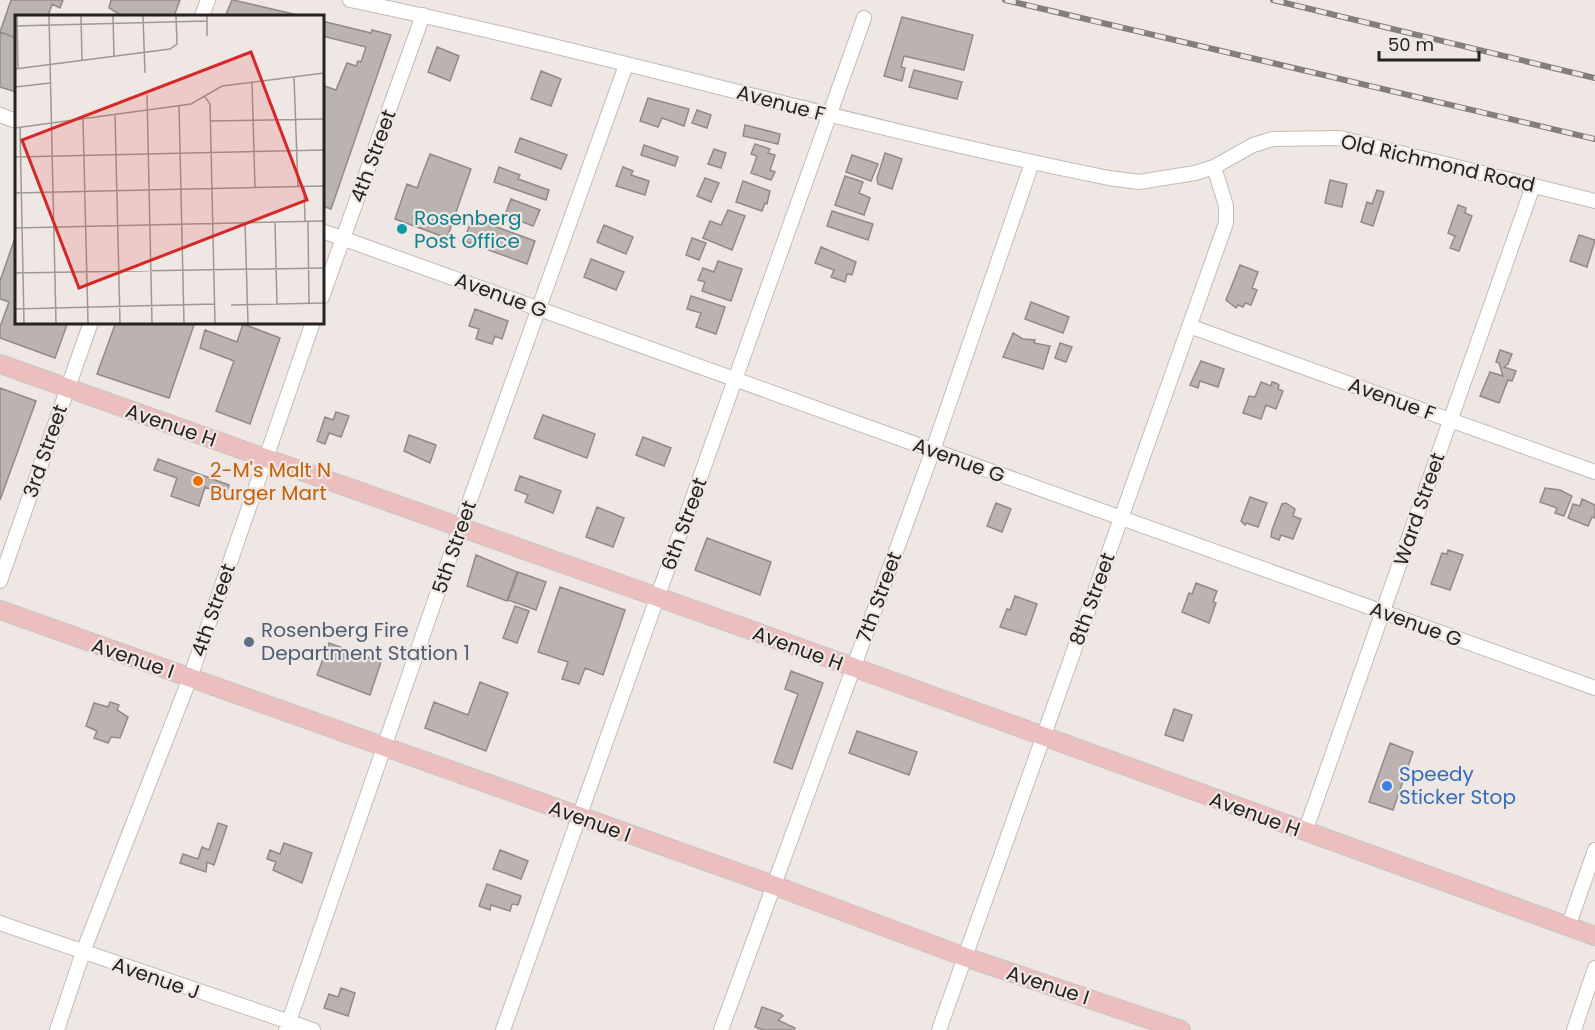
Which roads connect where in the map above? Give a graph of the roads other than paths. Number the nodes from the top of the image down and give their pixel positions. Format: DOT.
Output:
graph roads {
  1 [pos="208,0"];
  2 [pos="350,0"];
  3 [pos="202,15"];
  4 [pos="423,15"];
  5 [pos="864,18"];
  6 [pos="626,65"];
  7 [pos="0,115"];
  8 [pos="830,116"];
  9 [pos="15,121"];
  10 [pos="1032,163"];
  11 [pos="1214,167"];
  12 [pos="1533,186"];
  13 [pos="1595,201"];
  14 [pos="324,232"];
  15 [pos="343,238"];
  16 [pos="324,291"];
  17 [pos="539,309"];
  18 [pos="90,324"];
  19 [pos="313,324"];
  20 [pos="1189,326"];
  21 [pos="0,364"];
  22 [pos="736,379"];
  23 [pos="67,389"];
  24 [pos="1451,420"];
  25 [pos="933,450"];
  26 [pos="265,458"];
  27 [pos="1595,472"];
  28 [pos="1121,518"];
  29 [pos="460,528"];
  30 [pos="0,581"];
  31 [pos="657,599"];
  32 [pos="0,610"];
  33 [pos="1383,612"];
  34 [pos="853,668"];
  35 [pos="190,678"];
  36 [pos="1595,688"];
  37 [pos="1043,736"];
  38 [pos="383,748"];
  39 [pos="579,818"];
  40 [pos="1305,832"];
  41 [pos="1595,850"];
  42 [pos="773,885"];
  43 [pos="0,923"];
  44 [pos="1568,927"];
  45 [pos="1595,936"];
  46 [pos="83,952"];
  47 [pos="965,957"];
  48 [pos="1595,968"];
  49 [pos="287,1026"];
  50 [pos="1171,1028"];
  51 [pos="57,1030"];
  52 [pos="313,1030"];
  53 [pos="503,1030"];
  54 [pos="721,1030"];
  55 [pos="939,1030"];
  56 [pos="1574,1030"];
  1 -- 3 [label="street"];
  2 -- 4 [label="street, Avenue F"];
  4 -- 6 [label="street, Avenue F"];
  4 -- 15 [label="street, 4th Street"];
  5 -- 8 [label="street, 6th Street"];
  6 -- 8 [label="street, Avenue F"];
  6 -- 17 [label="street, 5th Street"];
  7 -- 9 [label="street"];
  8 -- 10 [label="street, Avenue F"];
  8 -- 22 [label="street, 6th Street"];
  10 -- 11 [label="street, Avenue F"];
  10 -- 25 [label="street, 7th Street"];
  11 -- 12 [label="street, Old Richmond Road"];
  11 -- 20 [label="street, 8th Street"];
  12 -- 13 [label="street, Old Richmond Road"];
  12 -- 24 [label="street, Ward Street"];
  14 -- 15 [label="street, Avenue G"];
  15 -- 16 [label="street, 4th Street"];
  15 -- 17 [label="street, Avenue G"];
  17 -- 22 [label="street, Avenue G"];
  17 -- 29 [label="street, 5th Street"];
  18 -- 23 [label="street, 3rd Street"];
  19 -- 26 [label="street, 4th Street"];
  20 -- 24 [label="street, Avenue F"];
  20 -- 28 [label="street, 8th Street"];
  21 -- 23 [label="main road, Avenue H"];
  22 -- 25 [label="street, Avenue G"];
  22 -- 31 [label="street, 6th Street"];
  23 -- 26 [label="main road, Avenue H"];
  23 -- 30 [label="street, 3rd Street"];
  24 -- 27 [label="street, Avenue F"];
  24 -- 33 [label="street, Ward Street"];
  25 -- 28 [label="street, Avenue G"];
  25 -- 34 [label="street, 7th Street"];
  26 -- 29 [label="main road, Avenue H"];
  26 -- 35 [label="street, 4th Street"];
  28 -- 33 [label="street, Avenue G"];
  28 -- 37 [label="street, 8th Street"];
  29 -- 31 [label="main road, Avenue H"];
  29 -- 38 [label="street, 5th Street"];
  31 -- 34 [label="main road, Avenue H"];
  31 -- 39 [label="street, 6th Street"];
  32 -- 35 [label="main road, Avenue I"];
  33 -- 36 [label="street, Avenue G"];
  33 -- 40 [label="street, Ward Street"];
  34 -- 37 [label="main road, Avenue H"];
  34 -- 42 [label="street, 7th Street"];
  35 -- 38 [label="main road, Avenue I"];
  35 -- 46 [label="street, 4th Street"];
  37 -- 40 [label="main road, Avenue H"];
  37 -- 47 [label="street, 8th Street"];
  38 -- 39 [label="main road, Avenue I"];
  38 -- 49 [label="street, 5th Street"];
  39 -- 42 [label="main road, Avenue I"];
  39 -- 53 [label="street, 6th Street"];
  40 -- 44 [label="main road, Avenue H"];
  41 -- 44 [label="street"];
  42 -- 47 [label="main road, Avenue I"];
  42 -- 54 [label="street, 7th Street"];
  43 -- 46 [label="street, Avenue J"];
  44 -- 45 [label="main road, Avenue H"];
  46 -- 49 [label="street, Avenue J"];
  46 -- 51 [label="street, 4th Street"];
  47 -- 50 [label="main road, Avenue I"];
  47 -- 55 [label="street, 8th Street"];
  48 -- 56 [label="street"];
  49 -- 52 [label="street, Avenue J"];
}
